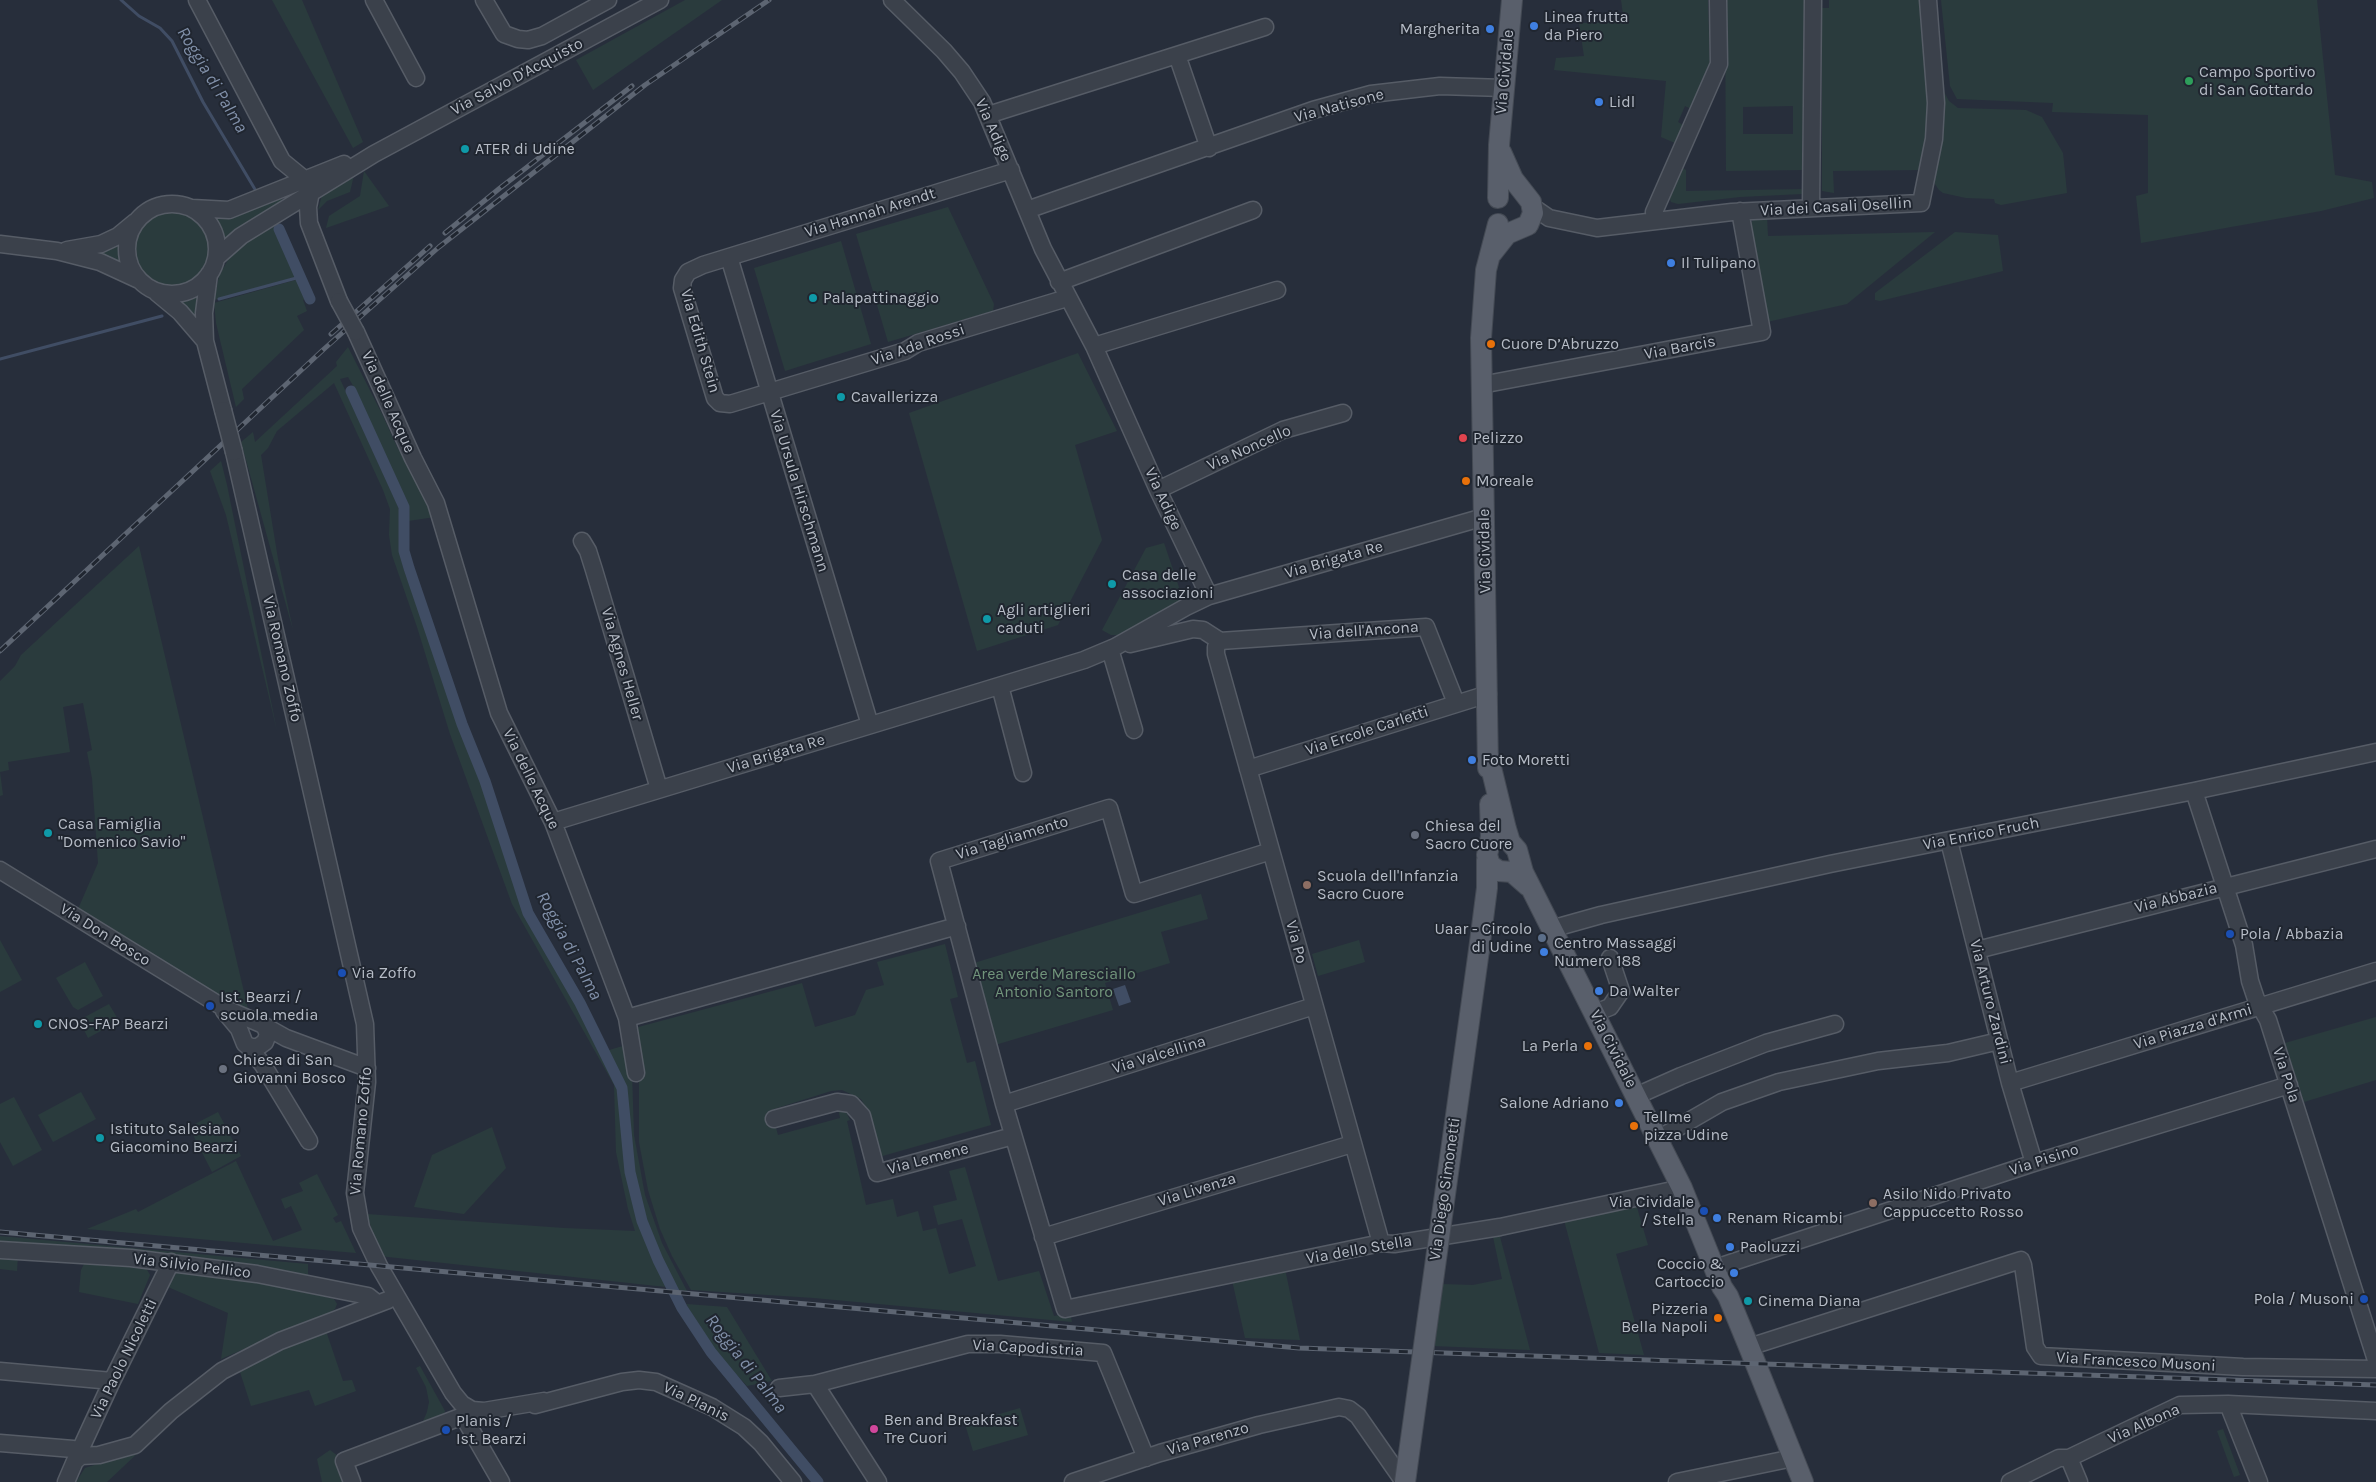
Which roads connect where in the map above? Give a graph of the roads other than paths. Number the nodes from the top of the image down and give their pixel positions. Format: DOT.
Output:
graph roads {
  1 [pos="197,0"];
  2 [pos="374,0"];
  3 [pos="484,0"];
  4 [pos="608,0"];
  5 [pos="660,0"];
  6 [pos="892,0"];
  7 [pos="1512,0"];
  8 [pos="1718,0"];
  9 [pos="1813,0"];
  10 [pos="1928,0"];
  11 [pos="1265,26"];
  12 [pos="1177,55"];
  13 [pos="416,78"];
  14 [pos="1504,88"];
  15 [pos="988,116"];
  16 [pos="1499,145"];
  17 [pos="1209,148"];
  18 [pos="282,161"];
  19 [pos="1010,170"];
  20 [pos="308,185"];
  21 [pos="281,189"];
  22 [pos="289,205"];
  23 [pos="190,208"];
  24 [pos="1811,208"];
  25 [pos="1027,210"];
  26 [pos="1253,210"];
  27 [pos="1740,211"];
  28 [pos="1524,216"];
  29 [pos="137,221"];
  30 [pos="1655,221"];
  31 [pos="309,223"];
  32 [pos="0,244"];
  33 [pos="57,251"];
  34 [pos="729,257"];
  35 [pos="216,258"];
  36 [pos="209,274"];
  37 [pos="140,281"];
  38 [pos="1059,282"];
  39 [pos="1277,290"];
  40 [pos="155,291"];
  41 [pos="1067,298"];
  42 [pos="204,340"];
  43 [pos="1094,346"];
  44 [pos="1480,385"];
  45 [pos="769,392"];
  46 [pos="1343,413"];
  47 [pos="1158,490"];
  48 [pos="1484,517"];
  49 [pos="582,542"];
  50 [pos="1209,596"];
  51 [pos="1186,607"];
  52 [pos="1193,629"];
  53 [pos="1153,633"];
  54 [pos="1220,641"];
  55 [pos="1113,648"];
  56 [pos="1000,686"];
  57 [pos="1488,694"];
  58 [pos="1456,703"];
  59 [pos="870,725"];
  60 [pos="1134,730"];
  61 [pos="2376,752"];
  62 [pos="1248,769"];
  63 [pos="1023,772"];
  64 [pos="659,789"];
  65 [pos="2194,791"];
  66 [pos="553,822"];
  67 [pos="1949,841"];
  68 [pos="2376,849"];
  69 [pos="1271,851"];
  70 [pos="1503,857"];
  71 [pos="0,870"];
  72 [pos="2225,886"];
  73 [pos="957,926"];
  74 [pos="1554,934"];
  75 [pos="1977,950"];
  76 [pos="1610,958"];
  77 [pos="2376,971"];
  78 [pos="1314,1006"];
  79 [pos="2262,1006"];
  80 [pos="1595,1013"];
  81 [pos="627,1018"];
  82 [pos="1834,1024"];
  83 [pos="256,1036"];
  84 [pos="1999,1041"];
  85 [pos="364,1066"];
  86 [pos="636,1073"];
  87 [pos="2010,1083"];
  88 [pos="2289,1085"];
  89 [pos="1636,1096"];
  90 [pos="1004,1104"];
  91 [pos="774,1119"];
  92 [pos="1013,1136"];
  93 [pos="1658,1139"];
  94 [pos="309,1141"];
  95 [pos="1352,1144"];
  96 [pos="2034,1163"];
  97 [pos="1682,1188"];
  98 [pos="1043,1237"];
  99 [pos="1380,1243"];
  100 [pos="0,1250"];
  101 [pos="172,1262"];
  102 [pos="1718,1278"];
  103 [pos="343,1292"];
  104 [pos="389,1300"];
  105 [pos="1065,1309"];
  106 [pos="349,1315"];
  107 [pos="1749,1346"];
  108 [pos="2376,1360"];
  109 [pos="2376,1369"];
  110 [pos="0,1371"];
  111 [pos="112,1381"];
  112 [pos="815,1384"];
  113 [pos="779,1388"];
  114 [pos="2228,1404"];
  115 [pos="2376,1411"];
  116 [pos="466,1412"];
  117 [pos="0,1443"];
  118 [pos="1790,1451"];
  119 [pos="81,1456"];
  120 [pos="1146,1458"];
  121 [pos="2069,1458"];
  122 [pos="66,1482"];
  123 [pos="352,1482"];
  124 [pos="501,1482"];
  125 [pos="793,1482"];
  126 [pos="878,1482"];
  127 [pos="1073,1482"];
  128 [pos="1404,1482"];
  129 [pos="1677,1482"];
  130 [pos="1803,1482"];
  131 [pos="2010,1482"];
  132 [pos="2079,1482"];
  133 [pos="2259,1482"];
  1 -- 18 [label="street"];
  2 -- 13 [label="street"];
  3 -- 4 [label="street"];
  5 -- 20 [label="street, Via Salvo D'Acquisto"];
  6 -- 15 [label="street, Via Adige"];
  7 -- 14 [label="main road, Via Cividale"];
  8 -- 30 [label="street"];
  9 -- 24 [label="street"];
  10 -- 24 [label="street, Via dei Casali Osellin"];
  11 -- 12 [label="street"];
  12 -- 15 [label="street"];
  12 -- 17 [label="street"];
  14 -- 16 [label="main road, Via Cividale"];
  14 -- 17 [label="street, Via Natisone"];
  15 -- 19 [label="street, Via Adige"];
  16 -- 28 [label="main road, Via Cividale"];
  16 -- 28 [label="main road, Via Cividale"];
  17 -- 25 [label="street, Via Natisone"];
  18 -- 20 [label="street"];
  18 -- 21 [label="street"];
  19 -- 25 [label="street, Via Adige"];
  19 -- 34 [label="street, Via Hannah Arendt"];
  20 -- 21 [label="street, Via Salvo D'Acquisto"];
  20 -- 22 [label="street, Via Salvo D'Acquisto"];
  20 -- 31 [label="street, Via delle Acque"];
  21 -- 22 [label="street"];
  21 -- 23 [label="street, Via Salvo D'Acquisto"];
  22 -- 31 [label="street, Via delle Acque"];
  22 -- 35 [label="street, Via Salvo D'Acquisto"];
  23 -- 29 [label="street"];
  23 -- 35 [label="street"];
  24 -- 27 [label="street, Via dei Casali Osellin"];
  25 -- 38 [label="street, Via Adige"];
  26 -- 38 [label="street"];
  27 -- 30 [label="street, Via dei Casali Osellin"];
  27 -- 44 [label="street, Via Barcis"];
  28 -- 30 [label="street, Via dei Casali Osellin"];
  28 -- 44 [label="main road, Via Cividale"];
  29 -- 33 [label="street"];
  29 -- 37 [label="street"];
  31 -- 66 [label="street, Via delle Acque, bridge"];
  32 -- 33 [label="street"];
  33 -- 37 [label="street"];
  34 -- 45 [label="street, Via Ursula Hirschmann"];
  34 -- 45 [label="street, Via Edith Stein"];
  35 -- 36 [label="street"];
  36 -- 40 [label="street"];
  36 -- 42 [label="street, Via Romano Zoffo"];
  37 -- 40 [label="street"];
  38 -- 41 [label="street, Via Adige"];
  39 -- 43 [label="street"];
  40 -- 42 [label="street, Via Romano Zoffo"];
  41 -- 43 [label="street, Via Adige"];
  41 -- 45 [label="street, Via Ada Rossi"];
  42 -- 85 [label="street, Via Romano Zoffo, bridge"];
  43 -- 47 [label="street, Via Adige"];
  44 -- 48 [label="main road, Via Cividale"];
  45 -- 59 [label="street, Via Ursula Hirschmann"];
  46 -- 47 [label="street, Via Noncello"];
  47 -- 50 [label="street, Via Adige"];
  48 -- 50 [label="street, Via Brigata Re"];
  48 -- 57 [label="main road, Via Cividale"];
  49 -- 64 [label="street, Via Agnes Heller"];
  50 -- 51 [label="street, Via Brigata Re"];
  51 -- 52 [label="street"];
  51 -- 53 [label="street, Via Brigata Re"];
  52 -- 53 [label="street, Via Brigata Re"];
  52 -- 54 [label="street"];
  53 -- 55 [label="street, Via Brigata Re"];
  54 -- 58 [label="street, Via dell'Ancona"];
  54 -- 62 [label="street, Via Po"];
  55 -- 56 [label="street, Via Brigata Re"];
  55 -- 60 [label="street"];
  56 -- 59 [label="street, Via Brigata Re"];
  56 -- 63 [label="street"];
  57 -- 58 [label="street, Via Ercole Carletti"];
  57 -- 70 [label="main road, Via Cividale"];
  58 -- 62 [label="street, Via Ercole Carletti"];
  59 -- 64 [label="street, Via Brigata Re"];
  61 -- 65 [label="street, Via Enrico Fruch"];
  62 -- 69 [label="street, Via Po"];
  64 -- 66 [label="street, Via Brigata Re"];
  65 -- 67 [label="street, Via Enrico Fruch"];
  65 -- 72 [label="street, Via Pola"];
  66 -- 81 [label="street, Via delle Acque"];
  67 -- 74 [label="street, Via Enrico Fruch"];
  67 -- 75 [label="street, Via Arturo Zardini"];
  68 -- 72 [label="street, Via Abbazia"];
  69 -- 73 [label="street, Via Tagliamento"];
  69 -- 78 [label="street, Via Po"];
  70 -- 74 [label="main road, Via Cividale"];
  70 -- 128 [label="main road, Via Diego Simonetti, bridge"];
  71 -- 83 [label="street, Via Don Bosco"];
  72 -- 75 [label="street, Via Abbazia"];
  72 -- 79 [label="street, Via Pola"];
  73 -- 81 [label="street"];
  73 -- 90 [label="street, Via Tagliamento"];
  74 -- 80 [label="main road, Via Cividale"];
  75 -- 84 [label="street, Via Arturo Zardini"];
  76 -- 80 [label="street"];
  77 -- 79 [label="street, Via Piazza d'Armi"];
  78 -- 90 [label="street, Via Valcellina"];
  78 -- 95 [label="street, Via Po"];
  79 -- 87 [label="street, Via Piazza d'Armi"];
  79 -- 88 [label="street, Via Pola"];
  80 -- 89 [label="main road, Via Cividale"];
  81 -- 86 [label="street, Via delle Acque"];
  82 -- 89 [label="street, Via Cividale"];
  83 -- 85 [label="street"];
  83 -- 94 [label="street, Via Don Bosco"];
  84 -- 87 [label="street, Via Arturo Zardini"];
  84 -- 93 [label="street"];
  85 -- 104 [label="street, Via Romano Zoffo"];
  85 -- 104 [label="street, Via Romano Zoffo"];
  87 -- 96 [label="street, Via Arturo Zardini"];
  88 -- 96 [label="street, Via Pisino"];
  88 -- 108 [label="street, Via Pola"];
  89 -- 93 [label="main road, Via Cividale"];
  90 -- 92 [label="street, Via Tagliamento"];
  91 -- 92 [label="street, Via Lemene"];
  92 -- 98 [label="street, Via Tagliamento"];
  93 -- 97 [label="main road, Via Cividale"];
  95 -- 98 [label="street, Via Livenza"];
  95 -- 99 [label="street, Via Po"];
  96 -- 102 [label="street, Via Pisino"];
  97 -- 99 [label="street, Via dello Stella"];
  97 -- 102 [label="main road, Via Cividale"];
  98 -- 105 [label="street, Via Tagliamento"];
  99 -- 105 [label="street, Via dello Stella"];
  100 -- 101 [label="street, Via Silvio Pellico"];
  101 -- 103 [label="street, Via Silvio Pellico"];
  101 -- 111 [label="street, Via Paolo Nicoletti"];
  102 -- 107 [label="main road, Via Cividale"];
  102 -- 118 [label="main road, Via Cividale"];
  103 -- 104 [label="street, Via Silvio Pellico"];
  103 -- 106 [label="street"];
  104 -- 106 [label="street"];
  104 -- 116 [label="street"];
  106 -- 119 [label="street"];
  107 -- 109 [label="street, Via Francesco Musoni"];
  107 -- 118 [label="main road, Via Cividale"];
  110 -- 111 [label="street"];
  111 -- 119 [label="street, Via Paolo Nicoletti"];
  112 -- 113 [label="street, Via Capodistria"];
  112 -- 120 [label="street, Via Capodistria"];
  112 -- 126 [label="street"];
  114 -- 115 [label="street, Via Albona"];
  114 -- 121 [label="street, Via Albona"];
  114 -- 133 [label="street"];
  116 -- 123 [label="street"];
  116 -- 124 [label="street"];
  116 -- 125 [label="street, Via Planis"];
  117 -- 119 [label="street"];
  118 -- 129 [label="street"];
  118 -- 130 [label="main road, Via Cividale"];
  119 -- 122 [label="street, Via Paolo Nicoletti"];
  120 -- 127 [label="street, Via Parenzo"];
  120 -- 128 [label="street, Via Parenzo"];
  121 -- 131 [label="street, Via Albona"];
  121 -- 132 [label="street"];
}
